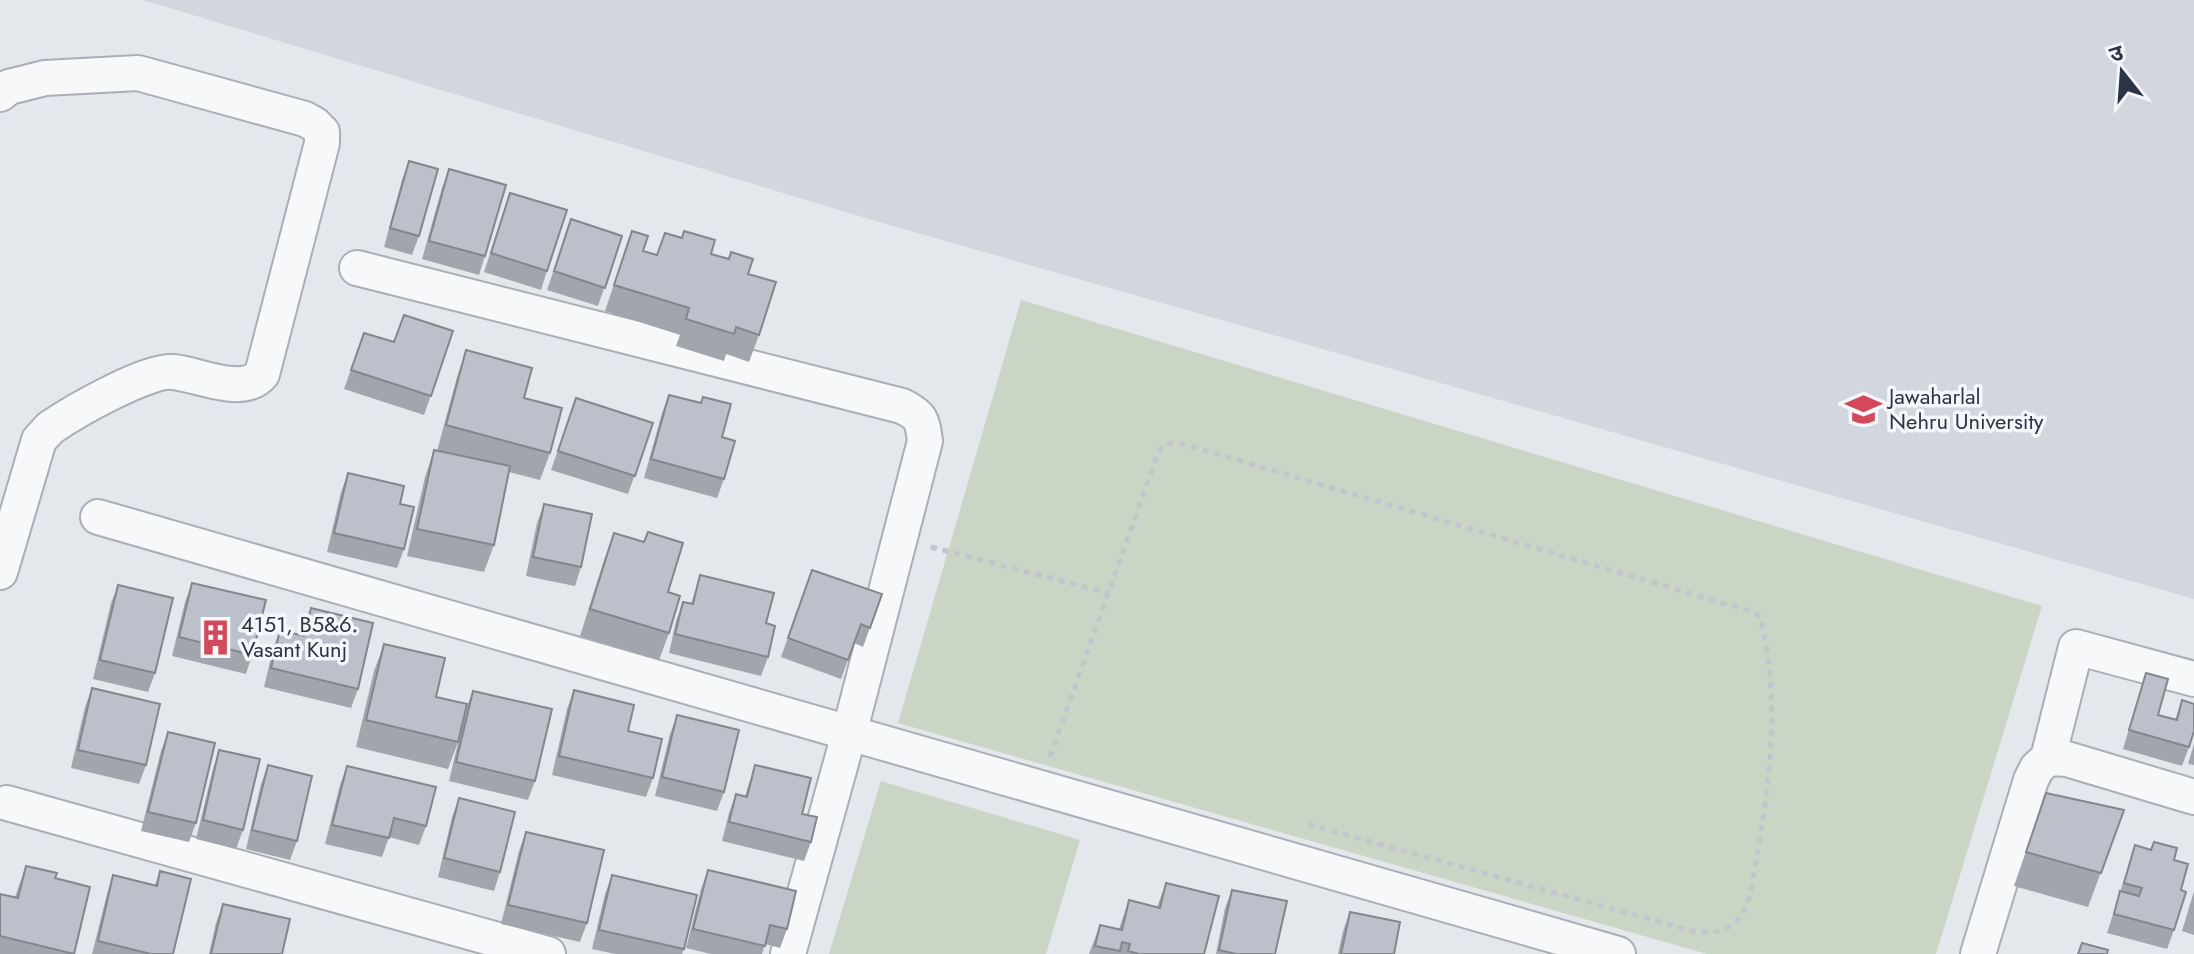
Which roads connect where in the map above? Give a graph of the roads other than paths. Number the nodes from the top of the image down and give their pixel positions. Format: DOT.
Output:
graph roads {
  1 [pos="0,94"];
  2 [pos="357,268"];
  3 [pos="98,517"];
  4 [pos="0,572"];
  5 [pos="2194,679"];
  6 [pos="849,734"];
  7 [pos="2048,758"];
  8 [pos="2194,797"];
  9 [pos="7,803"];
  10 [pos="1521,941"];
  11 [pos="548,954"];
  12 [pos="788,954"];
  13 [pos="1618,954"];
  14 [pos="1978,954"];
  1 -- 4 [label="street"];
  2 -- 6 [label="street"];
  3 -- 6 [label="street"];
  5 -- 7 [label="street"];
  6 -- 10 [label="street"];
  6 -- 12 [label="street"];
  7 -- 8 [label="street"];
  7 -- 14 [label="street"];
  9 -- 11 [label="street"];
  10 -- 13 [label="street"];
}
